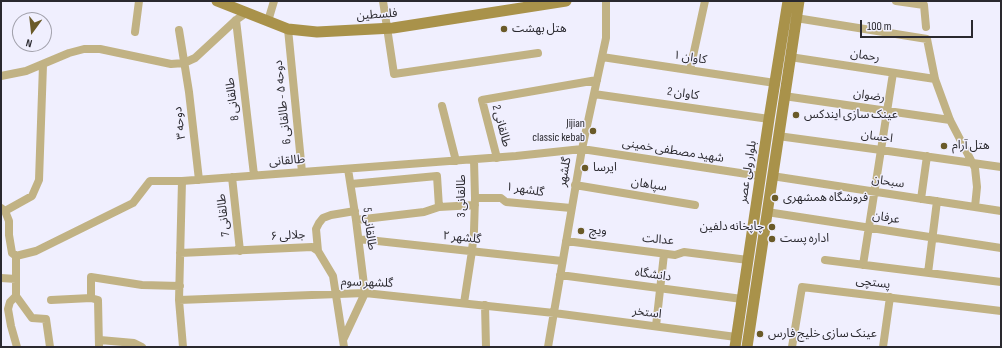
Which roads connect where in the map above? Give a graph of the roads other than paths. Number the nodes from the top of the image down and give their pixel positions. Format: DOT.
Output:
graph roads {
  1 [pos="139,1"];
  2 [pos="217,1"];
  3 [pos="274,1"];
  4 [pos="383,1"];
  5 [pos="566,1"];
  6 [pos="606,1"];
  7 [pos="705,1"];
  8 [pos="788,1"];
  9 [pos="799,1"];
  10 [pos="896,1"];
  11 [pos="521,4"];
  12 [pos="246,13"];
  13 [pos="796,18"];
  14 [pos="236,20"];
  15 [pos="268,21"];
  16 [pos="926,27"];
  17 [pos="386,28"];
  18 [pos="288,29"];
  19 [pos="179,30"];
  20 [pos="134,32"];
  21 [pos="538,53"];
  22 [pos="602,57"];
  23 [pos="790,57"];
  24 [pos="184,63"];
  25 [pos="43,65"];
  26 [pos="690,70"];
  27 [pos="892,73"];
  28 [pos="1,76"];
  29 [pos="597,80"];
  30 [pos="935,80"];
  31 [pos="775,83"];
  32 [pos="594,94"];
  33 [pos="784,96"];
  34 [pos="442,106"];
  35 [pos="887,111"];
  36 [pos="769,119"];
  37 [pos="950,120"];
  38 [pos="778,136"];
  39 [pos="582,149"];
  40 [pos="881,150"];
  41 [pos="927,156"];
  42 [pos="497,158"];
  43 [pos="474,160"];
  44 [pos="456,161"];
  45 [pos="972,163"];
  46 [pos="1001,167"];
  47 [pos="348,169"];
  48 [pos="302,172"];
  49 [pos="254,176"];
  50 [pos="760,176"];
  51 [pos="772,176"];
  52 [pos="232,177"];
  53 [pos="199,180"];
  54 [pos="182,181"];
  55 [pos="351,184"];
  56 [pos="575,185"];
  57 [pos="874,192"];
  58 [pos="921,199"];
  59 [pos="475,201"];
  60 [pos="937,201"];
  61 [pos="695,205"];
  62 [pos="439,207"];
  63 [pos="974,207"];
  64 [pos="571,208"];
  65 [pos="3,210"];
  66 [pos="1001,211"];
  67 [pos="767,212"];
  68 [pos="356,215"];
  69 [pos="869,228"];
  70 [pos="932,238"];
  71 [pos="358,239"];
  72 [pos="566,241"];
  73 [pos="1001,248"];
  74 [pos="240,251"];
  75 [pos="318,251"];
  76 [pos="472,251"];
  77 [pos="180,254"];
  78 [pos="664,254"];
  79 [pos="16,256"];
  80 [pos="748,260"];
  81 [pos="825,260"];
  82 [pos="562,261"];
  83 [pos="863,264"];
  84 [pos="928,273"];
  85 [pos="560,275"];
  86 [pos="1,278"];
  87 [pos="16,279"];
  88 [pos="1001,282"];
  89 [pos="180,286"];
  90 [pos="660,288"];
  91 [pos="365,293"];
  92 [pos="336,294"];
  93 [pos="16,296"];
  94 [pos="890,297"];
  95 [pos="91,298"];
  96 [pos="742,299"];
  97 [pos="51,300"];
  98 [pos="180,300"];
  99 [pos="464,303"];
  100 [pos="485,305"];
  101 [pos="5,310"];
  102 [pos="1001,311"];
  103 [pos="554,312"];
  104 [pos="656,326"];
  105 [pos="735,342"];
  106 [pos="100,343"];
  107 [pos="344,344"];
  108 [pos="17,347"];
  109 [pos="50,347"];
  110 [pos="142,347"];
  111 [pos="183,347"];
  112 [pos="486,347"];
  113 [pos="548,347"];
  114 [pos="747,347"];
  115 [pos="792,347"];
  116 [pos="882,347"];
  1 -- 20 [label="street"];
  2 -- 12 [label="main road, فلسطین"];
  3 -- 15 [label="street"];
  4 -- 17 [label="street"];
  5 -- 11 [label="main road, فلسطین"];
  6 -- 22 [label="street, گلشهر"];
  7 -- 26 [label="street"];
  8 -- 31 [label="main road, بلوار ولی عصر"];
  9 -- 13 [label="main road, بلوار ولی عصر"];
  10 -- 16 [label="street"];
  11 -- 17 [label="main road, فلسطین"];
  12 -- 14 [label="street"];
  12 -- 15 [label="main road, فلسطین"];
  13 -- 23 [label="main road, بلوار ولی عصر"];
  13 -- 30 [label="street"];
  14 -- 24 [label="street"];
  14 -- 49 [label="street, طالقانی 8"];
  15 -- 18 [label="main road, فلسطین"];
  17 -- 18 [label="main road, فلسطین"];
  17 -- 21 [label="street"];
  18 -- 48 [label="street, دوحه ۵ - طالقانی 6"];
  19 -- 24 [label="street, دوحه ۳"];
  22 -- 26 [label="street, کاوان ۱"];
  22 -- 29 [label="street, گلشهر"];
  23 -- 27 [label="street, رحمان"];
  23 -- 33 [label="main road, بلوار ولی عصر"];
  24 -- 25 [label="street"];
  24 -- 53 [label="street, دوحه ۳"];
  25 -- 28 [label="street"];
  25 -- 65 [label="street"];
  26 -- 31 [label="street, کاوان ۱"];
  27 -- 30 [label="street, رحمان"];
  27 -- 35 [label="street"];
  29 -- 32 [label="street, گلشهر"];
  29 -- 42 [label="street, طالقانی 2"];
  30 -- 37 [label="street"];
  31 -- 36 [label="main road, بلوار ولی عصر"];
  32 -- 36 [label="street, کاوان 2"];
  32 -- 39 [label="street, گلشهر"];
  33 -- 35 [label="street, رضوان"];
  33 -- 38 [label="main road, بلوار ولی عصر"];
  34 -- 44 [label="street"];
  35 -- 37 [label="street, رضوان"];
  35 -- 40 [label="street"];
  36 -- 50 [label="main road, بلوار ولی عصر"];
  37 -- 45 [label="street"];
  38 -- 40 [label="street, احسان"];
  38 -- 51 [label="main road, بلوار ولی عصر"];
  39 -- 42 [label="street, طالقانی"];
  39 -- 50 [label="street, شهید مصطفی خمینی"];
  39 -- 56 [label="street, گلشهر"];
  40 -- 41 [label="street, احسان"];
  40 -- 57 [label="street"];
  41 -- 45 [label="street, احسان"];
  41 -- 58 [label="street"];
  42 -- 43 [label="street, طالقانی"];
  43 -- 44 [label="street, طالقانی"];
  43 -- 59 [label="street, طالقانی 3"];
  44 -- 47 [label="street, طالقانی"];
  45 -- 46 [label="street, احسان"];
  45 -- 63 [label="street"];
  47 -- 48 [label="street, طالقانی"];
  47 -- 55 [label="street, طالقانی 5"];
  48 -- 49 [label="street, طالقانی"];
  49 -- 52 [label="street, طالقانی"];
  50 -- 80 [label="main road, بلوار ولی عصر"];
  51 -- 57 [label="street, سبحان"];
  51 -- 67 [label="main road, بلوار ولی عصر"];
  52 -- 53 [label="street, طالقانی"];
  52 -- 74 [label="street, طالقانی 7"];
  53 -- 54 [label="street, طالقانی"];
  54 -- 77 [label="street"];
  54 -- 79 [label="street, طالقانی"];
  55 -- 62 [label="street"];
  55 -- 68 [label="street, طالقانی 5"];
  56 -- 61 [label="street, سپاهان"];
  56 -- 64 [label="street, گلشهر"];
  57 -- 58 [label="street, سبحان"];
  57 -- 69 [label="street"];
  58 -- 60 [label="street, سبحان"];
  59 -- 62 [label="street, گلشهر ۱"];
  59 -- 64 [label="street, گلشهر ۱"];
  59 -- 76 [label="street, طالقانی 3"];
  60 -- 63 [label="street, سبحان"];
  60 -- 70 [label="street"];
  62 -- 68 [label="street, گلشهر ۱"];
  63 -- 66 [label="street, سبحان"];
  64 -- 72 [label="street, گلشهر"];
  65 -- 79 [label="street"];
  67 -- 69 [label="street, عرفان"];
  67 -- 114 [label="main road, بلوار ولی عصر"];
  68 -- 71 [label="street, طالقانی 5"];
  68 -- 75 [label="street, گلشهر ۱"];
  69 -- 70 [label="street, عرفان"];
  69 -- 83 [label="street"];
  70 -- 73 [label="street, عرفان"];
  70 -- 84 [label="street"];
  71 -- 76 [label="street, گلشهر ۲"];
  71 -- 91 [label="street, طالقانی 5"];
  72 -- 78 [label="street, عدالت"];
  72 -- 82 [label="street, گلشهر"];
  74 -- 75 [label="street, جلالی ۶"];
  74 -- 77 [label="street, جلالی ۶"];
  75 -- 92 [label="street, جلالی ۶"];
  76 -- 82 [label="street, گلشهر ۲"];
  76 -- 99 [label="street, طالقانی 3"];
  77 -- 89 [label="street"];
  78 -- 80 [label="street, عدالت"];
  78 -- 90 [label="street"];
  79 -- 87 [label="street"];
  80 -- 96 [label="main road, بلوار ولی عصر"];
  81 -- 83 [label="street"];
  82 -- 85 [label="street, گلشهر"];
  83 -- 84 [label="street"];
  84 -- 88 [label="street"];
  85 -- 90 [label="street, دانشگاه"];
  85 -- 103 [label="street, گلشهر"];
  86 -- 87 [label="street"];
  87 -- 93 [label="street"];
  89 -- 95 [label="street"];
  89 -- 98 [label="street"];
  90 -- 96 [label="street, دانشگاه"];
  90 -- 104 [label="street"];
  91 -- 92 [label="street, گلشهر سوم"];
  91 -- 99 [label="street, گلشهر سوم"];
  91 -- 107 [label="street"];
  92 -- 98 [label="street, گلشهر سوم"];
  92 -- 107 [label="street, جلالی ۶"];
  93 -- 101 [label="street"];
  93 -- 109 [label="street"];
  94 -- 102 [label="street, پستچی"];
  94 -- 115 [label="street, پستچی"];
  94 -- 116 [label="street"];
  95 -- 97 [label="street"];
  95 -- 106 [label="street"];
  96 -- 105 [label="main road, بلوار ولی عصر"];
  98 -- 111 [label="street"];
  99 -- 100 [label="street, گلشهر سوم"];
  100 -- 103 [label="street, گلشهر سوم"];
  100 -- 112 [label="street"];
  101 -- 108 [label="street"];
  103 -- 104 [label="street, استخر"];
  103 -- 113 [label="street, گلشهر"];
  104 -- 105 [label="street, استخر"];
  106 -- 110 [label="street"];
}
